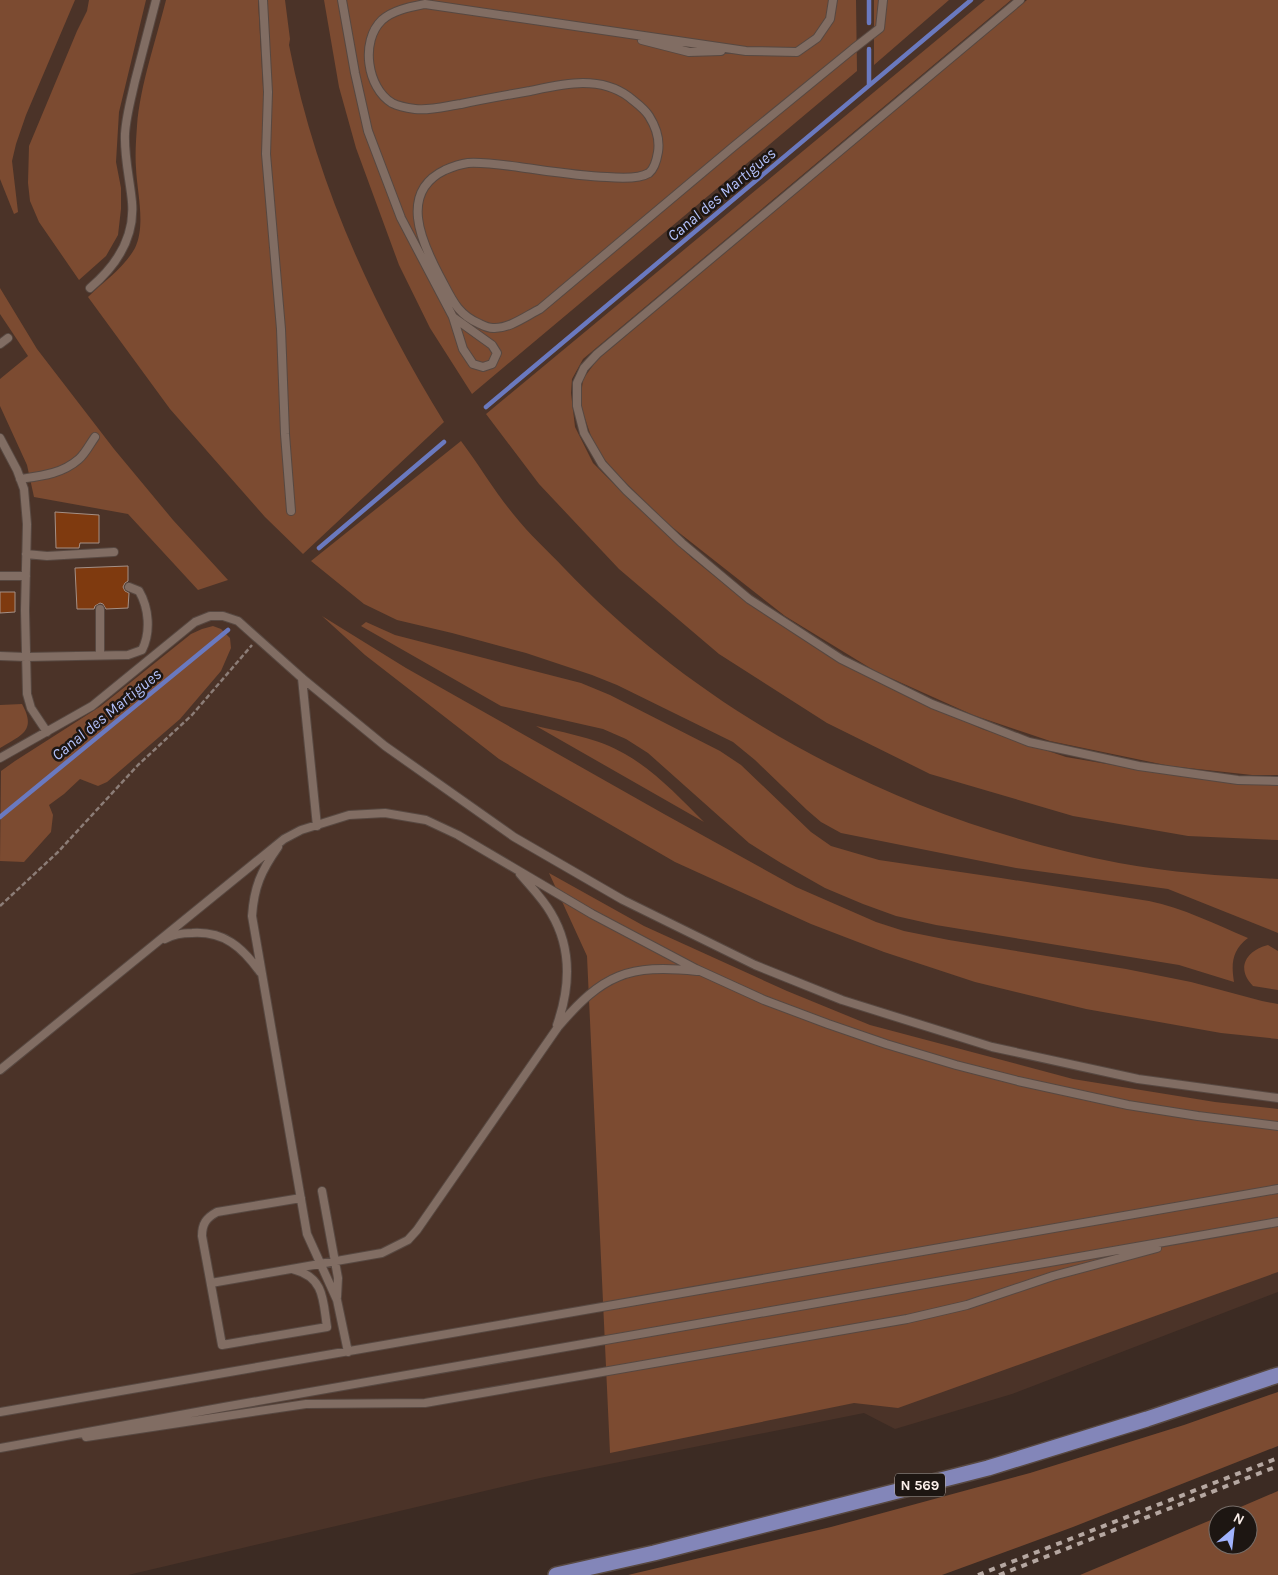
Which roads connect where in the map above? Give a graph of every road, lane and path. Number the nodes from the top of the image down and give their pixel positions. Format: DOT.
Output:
graph roads {
  1 [pos="156,0"];
  2 [pos="263,0"];
  3 [pos="342,0"];
  4 [pos="833,0"];
  5 [pos="883,0"];
  6 [pos="1020,0"];
  7 [pos="90,288"];
  8 [pos="452,317"];
  9 [pos="8,338"];
  10 [pos="0,344"];
  11 [pos="94,437"];
  12 [pos="0,438"];
  13 [pos="20,478"];
  14 [pos="291,511"];
  15 [pos="114,552"];
  16 [pos="26,554"];
  17 [pos="0,576"];
  18 [pos="26,576"];
  19 [pos="128,586"];
  20 [pos="100,609"];
  21 [pos="257,638"];
  22 [pos="100,655"];
  23 [pos="0,656"];
  24 [pos="26,657"];
  25 [pos="302,678"];
  26 [pos="47,732"];
  27 [pos="0,758"];
  28 [pos="1278,781"];
  29 [pos="317,826"];
  30 [pos="284,840"];
  31 [pos="514,868"];
  32 [pos="0,906"];
  33 [pos="152,946"];
  34 [pos="701,971"];
  35 [pos="261,974"];
  36 [pos="553,1034"];
  37 [pos="0,1070"];
  38 [pos="1278,1098"];
  39 [pos="1278,1126"];
  40 [pos="1278,1188"];
  41 [pos="322,1191"];
  42 [pos="301,1198"];
  43 [pos="1278,1222"];
  44 [pos="1193,1237"];
  45 [pos="335,1262"];
  46 [pos="321,1264"];
  47 [pos="292,1270"];
  48 [pos="211,1283"];
  49 [pos="337,1300"];
  50 [pos="348,1352"];
  51 [pos="1278,1375"];
  52 [pos="0,1412"];
  53 [pos="0,1449"];
  54 [pos="556,1575"];
  1 -- 7 [label="lane"];
  2 -- 14 [label="lane"];
  3 -- 8 [label="lane"];
  4 -- 5 [label="lane"];
  6 -- 28 [label="lane"];
  8 -- 8 [label="lane"];
  9 -- 10 [label="lane"];
  11 -- 13 [label="lane"];
  12 -- 13 [label="lane"];
  13 -- 16 [label="lane"];
  15 -- 16 [label="lane"];
  16 -- 18 [label="lane"];
  17 -- 18 [label="lane"];
  18 -- 24 [label="lane"];
  19 -- 22 [label="lane"];
  20 -- 22 [label="lane"];
  21 -- 25 [label="lane"];
  21 -- 26 [label="lane"];
  21 -- 32 [label="path"];
  22 -- 24 [label="lane"];
  23 -- 24 [label="lane"];
  24 -- 26 [label="lane"];
  25 -- 29 [label="lane"];
  25 -- 38 [label="lane"];
  26 -- 27 [label="lane"];
  29 -- 30 [label="lane"];
  29 -- 31 [label="lane"];
  30 -- 33 [label="lane"];
  30 -- 35 [label="lane"];
  31 -- 34 [label="lane"];
  31 -- 36 [label="lane"];
  33 -- 35 [label="lane"];
  33 -- 37 [label="lane"];
  34 -- 36 [label="lane"];
  34 -- 39 [label="lane"];
  35 -- 42 [label="lane"];
  36 -- 45 [label="lane"];
  40 -- 50 [label="lane"];
  41 -- 45 [label="lane"];
  42 -- 46 [label="lane"];
  42 -- 48 [label="lane"];
  43 -- 44 [label="lane"];
  44 -- 53 [label="lane"];
  44 -- 53 [label="lane"];
  45 -- 46 [label="lane"];
  45 -- 49 [label="lane"];
  46 -- 47 [label="lane"];
  46 -- 49 [label="lane"];
  47 -- 48 [label="lane"];
  47 -- 48 [label="lane"];
  49 -- 50 [label="lane"];
  50 -- 52 [label="lane"];
  51 -- 54 [label="main road, N 569"];
}
